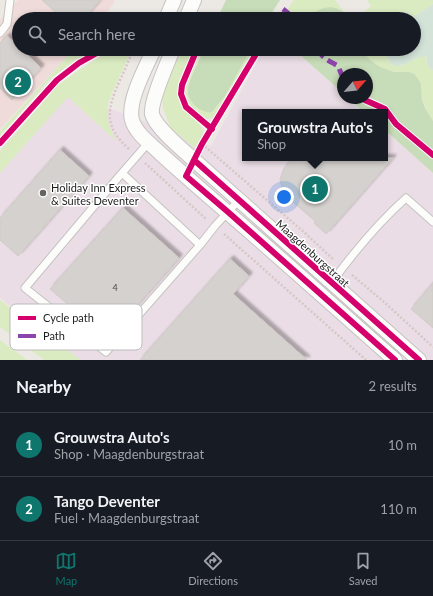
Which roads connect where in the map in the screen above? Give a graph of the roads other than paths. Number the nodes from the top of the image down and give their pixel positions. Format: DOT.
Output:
graph roads {
  1 [pos="10,0"];
  2 [pos="174,0"];
  3 [pos="194,0"];
  4 [pos="169,12"];
  5 [pos="189,12"];
  6 [pos="0,33"];
  7 [pos="151,56"];
  8 [pos="170,56"];
  9 [pos="149,142"];
  10 [pos="122,173"];
  11 [pos="238,200"];
  12 [pos="228,212"];
  13 [pos="433,222"];
  14 [pos="200,245"];
  15 [pos="332,282"];
  16 [pos="45,304"];
  17 [pos="142,311"];
  18 [pos="395,360"];
  19 [pos="419,360"];
  1 -- 6 [label="lane"];
  2 -- 4 [label="street"];
  3 -- 5 [label="street"];
  7 -- 9 [label="street"];
  8 -- 11 [label="street, Maagdenburgstraat"];
  9 -- 10 [label="lane"];
  9 -- 12 [label="street"];
  10 -- 14 [label="lane"];
  10 -- 16 [label="lane"];
  11 -- 12 [label="lane"];
  11 -- 15 [label="street, Maagdenburgstraat"];
  12 -- 14 [label="lane"];
  12 -- 18 [label="street"];
  13 -- 15 [label="lane"];
  14 -- 17 [label="lane"];
  15 -- 19 [label="street, Maagdenburgstraat"];
}
